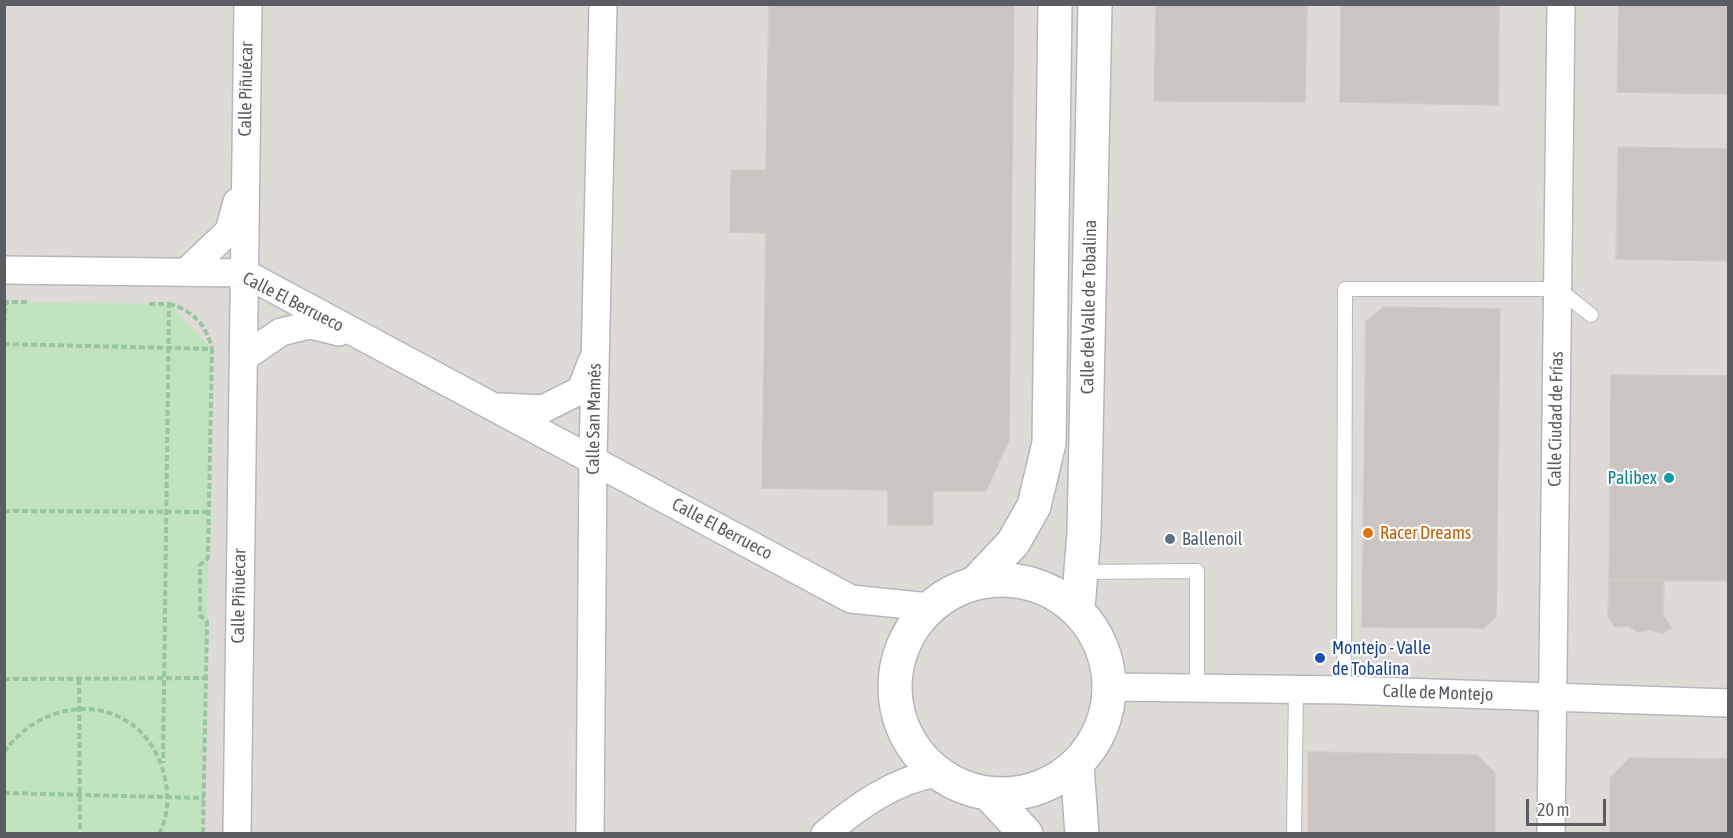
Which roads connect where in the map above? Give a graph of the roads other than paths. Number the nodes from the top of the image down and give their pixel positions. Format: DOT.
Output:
graph roads {
  1 [pos="248,4"];
  2 [pos="603,4"];
  3 [pos="1055,4"];
  4 [pos="1095,4"];
  5 [pos="1561,4"];
  6 [pos="244,174"];
  7 [pos="4,270"];
  8 [pos="186,272"];
  9 [pos="244,273"];
  10 [pos="1558,289"];
  11 [pos="1591,315"];
  12 [pos="358,336"];
  13 [pos="596,351"];
  14 [pos="243,358"];
  15 [pos="491,406"];
  16 [pos="593,459"];
  17 [pos="1081,572"];
  18 [pos="977,581"];
  19 [pos="929,607"];
  20 [pos="1078,608"];
  21 [pos="1111,687"];
  22 [pos="1197,688"];
  23 [pos="1296,689"];
  24 [pos="1344,690"];
  25 [pos="1553,698"];
  26 [pos="1728,703"];
  27 [pos="1077,766"];
  28 [pos="937,773"];
  29 [pos="989,794"];
  30 [pos="237,834"];
  31 [pos="590,834"];
  32 [pos="825,834"];
  33 [pos="1026,834"];
  34 [pos="1082,834"];
  35 [pos="1294,834"];
  36 [pos="1551,834"];
  1 -- 6 [label="street, Calle Piñuécar"];
  2 -- 13 [label="street, Calle San Mamés"];
  3 -- 18 [label="main road, Calle del Valle de Tobalina"];
  4 -- 17 [label="main road, Calle del Valle de Tobalina"];
  5 -- 10 [label="street, Calle Ciudad de Frías"];
  6 -- 8 [label="street, Calle Piñuécar"];
  6 -- 9 [label="street, Calle Piñuécar"];
  7 -- 8 [label="street, Calle El Berrueco"];
  8 -- 9 [label="street, Calle El Berrueco"];
  9 -- 12 [label="street, Calle El Berrueco"];
  9 -- 14 [label="street, Calle Piñuécar"];
  10 -- 11 [label="lane"];
  10 -- 24 [label="lane"];
  10 -- 25 [label="street, Calle Ciudad de Frías"];
  12 -- 14 [label="street"];
  12 -- 15 [label="street, Calle El Berrueco"];
  13 -- 15 [label="street, Calle El Berrueco"];
  13 -- 16 [label="street, Calle San Mamés"];
  14 -- 30 [label="street, Calle Piñuécar"];
  15 -- 16 [label="street, Calle El Berrueco"];
  16 -- 19 [label="street, Calle El Berrueco"];
  16 -- 31 [label="street, Calle San Mamés"];
  17 -- 20 [label="main road, Calle del Valle de Tobalina"];
  17 -- 22 [label="lane"];
  18 -- 19 [label="main road"];
  18 -- 20 [label="main road"];
  19 -- 28 [label="main road"];
  20 -- 21 [label="main road"];
  21 -- 22 [label="street, Calle de Montejo"];
  21 -- 27 [label="main road"];
  22 -- 23 [label="street, Calle de Montejo"];
  23 -- 24 [label="street, Calle de Montejo"];
  23 -- 35 [label="lane"];
  24 -- 25 [label="street, Calle de Montejo"];
  25 -- 26 [label="street, Calle de Montejo"];
  25 -- 36 [label="street, Calle Ciudad de Frías"];
  27 -- 29 [label="main road"];
  27 -- 34 [label="main road"];
  28 -- 29 [label="main road"];
  28 -- 32 [label="street"];
  29 -- 33 [label="main road"];
}
